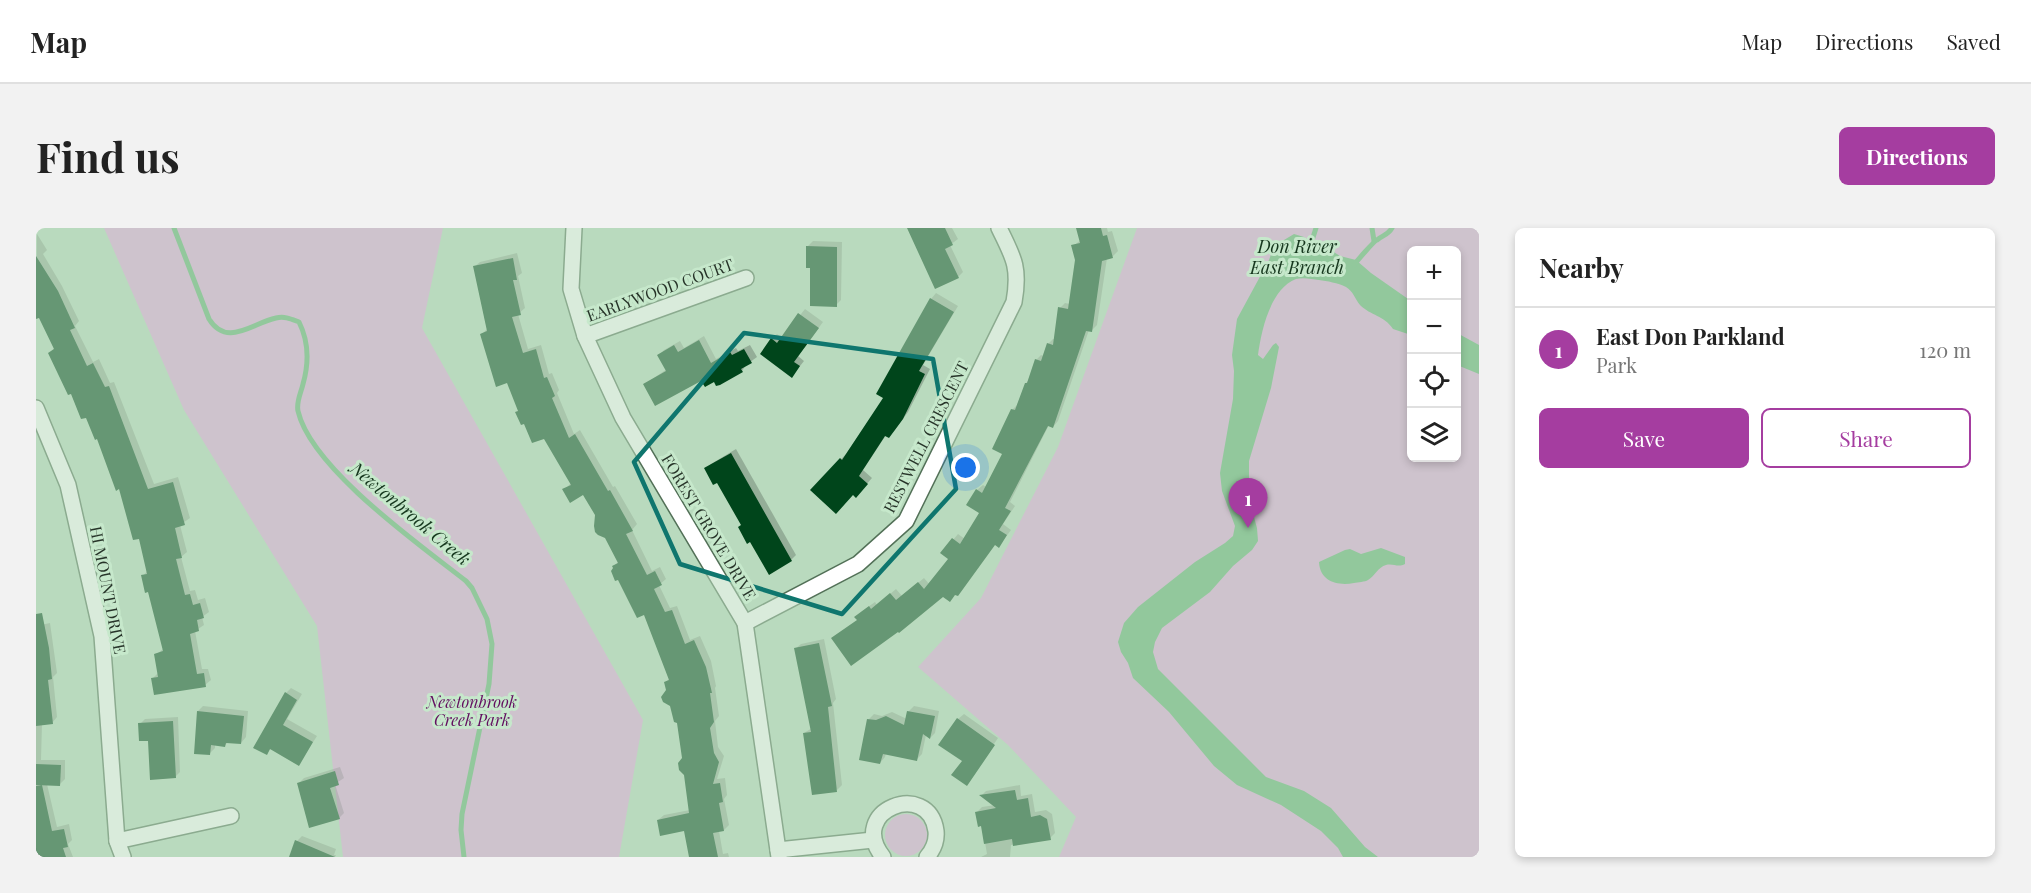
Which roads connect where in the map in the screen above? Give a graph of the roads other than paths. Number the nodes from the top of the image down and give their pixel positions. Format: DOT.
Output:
graph roads {
  1 [pos="574,228"];
  2 [pos="999,228"];
  3 [pos="746,278"];
  4 [pos="585,336"];
  5 [pos="36,408"];
  6 [pos="745,623"];
  7 [pos="231,816"];
  8 [pos="873,840"];
  9 [pos="117,841"];
  10 [pos="778,853"];
  11 [pos="123,857"];
  12 [pos="882,857"];
  13 [pos="927,857"];
  1 -- 4 [label="street, FOREST GROVE DRIVE"];
  2 -- 6 [label="street, RESTWELL CRESCENT"];
  3 -- 4 [label="street, EARLYWOOD COURT"];
  4 -- 6 [label="street, FOREST GROVE DRIVE"];
  5 -- 9 [label="street, HI MOUNT DRIVE"];
  6 -- 10 [label="street, FOREST GROVE DRIVE"];
  7 -- 9 [label="street"];
  8 -- 10 [label="street"];
  8 -- 12 [label="street"];
  8 -- 13 [label="street"];
  9 -- 11 [label="street, HI MOUNT DRIVE"];
}
